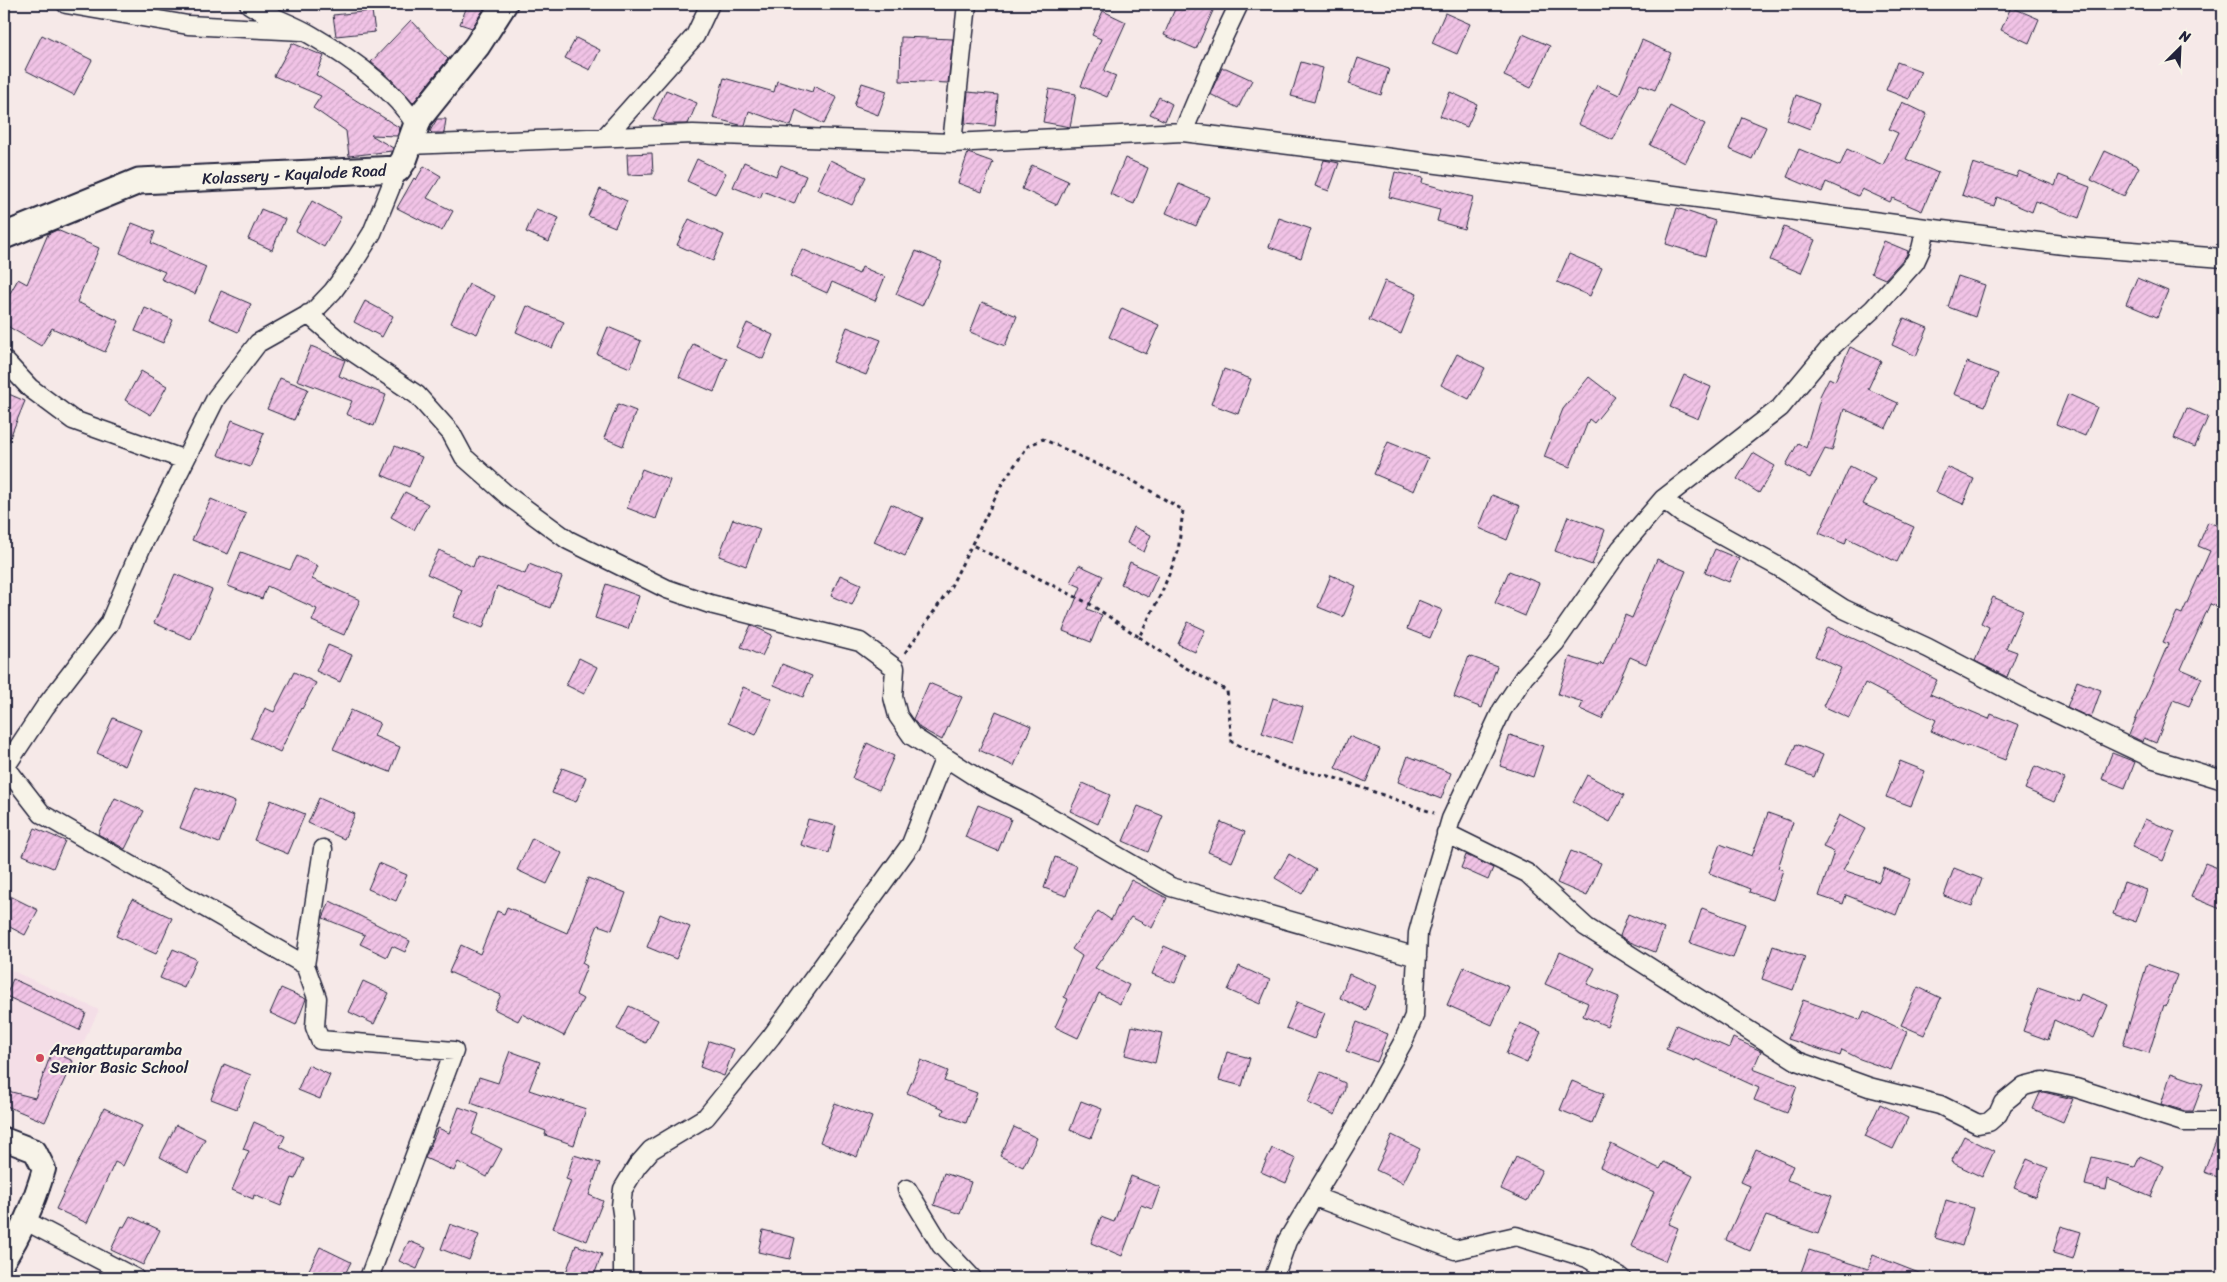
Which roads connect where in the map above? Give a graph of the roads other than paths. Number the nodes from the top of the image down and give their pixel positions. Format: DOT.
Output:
graph roads {
  1 [pos="66,4"];
  2 [pos="249,4"];
  3 [pos="504,4"];
  4 [pos="710,4"];
  5 [pos="967,4"];
  6 [pos="1239,4"];
  7 [pos="302,30"];
  8 [pos="1183,132"];
  9 [pos="412,135"];
  10 [pos="605,137"];
  11 [pos="952,143"];
  12 [pos="398,169"];
  13 [pos="1926,228"];
  14 [pos="4,236"];
  15 [pos="2223,258"];
  16 [pos="308,314"];
  17 [pos="4,360"];
  18 [pos="184,460"];
  19 [pos="1663,499"];
  20 [pos="946,757"];
  21 [pos="4,767"];
  22 [pos="2223,780"];
  23 [pos="1448,826"];
  24 [pos="323,849"];
  25 [pos="1417,957"];
  26 [pos="305,965"];
  27 [pos="2223,1122"];
  28 [pos="4,1139"];
  29 [pos="907,1189"];
  30 [pos="1315,1197"];
  31 [pos="24,1220"];
  32 [pos="4,1260"];
  33 [pos="135,1278"];
  34 [pos="369,1278"];
  35 [pos="623,1278"];
  36 [pos="972,1278"];
  37 [pos="1274,1278"];
  38 [pos="1621,1278"];
  1 -- 7 [label="street"];
  2 -- 7 [label="street"];
  3 -- 9 [label="main road, Kolassery - Kayalode Road"];
  4 -- 10 [label="street"];
  5 -- 11 [label="street"];
  6 -- 8 [label="street"];
  7 -- 9 [label="street"];
  8 -- 11 [label="street"];
  8 -- 13 [label="street"];
  9 -- 10 [label="street"];
  9 -- 12 [label="main road, Kolassery - Kayalode Road"];
  10 -- 11 [label="street"];
  12 -- 14 [label="main road, Kolassery - Kayalode Road"];
  12 -- 16 [label="street"];
  13 -- 15 [label="street"];
  13 -- 19 [label="street"];
  16 -- 18 [label="street"];
  16 -- 20 [label="street"];
  17 -- 18 [label="street"];
  18 -- 21 [label="street"];
  19 -- 22 [label="street"];
  19 -- 23 [label="street"];
  20 -- 25 [label="street"];
  20 -- 35 [label="street"];
  21 -- 26 [label="street"];
  23 -- 25 [label="street"];
  23 -- 27 [label="street"];
  24 -- 26 [label="street"];
  25 -- 30 [label="street"];
  26 -- 34 [label="street"];
  28 -- 31 [label="street"];
  29 -- 36 [label="street"];
  30 -- 37 [label="street"];
  30 -- 38 [label="street"];
  31 -- 32 [label="street"];
  31 -- 33 [label="street"];
}
